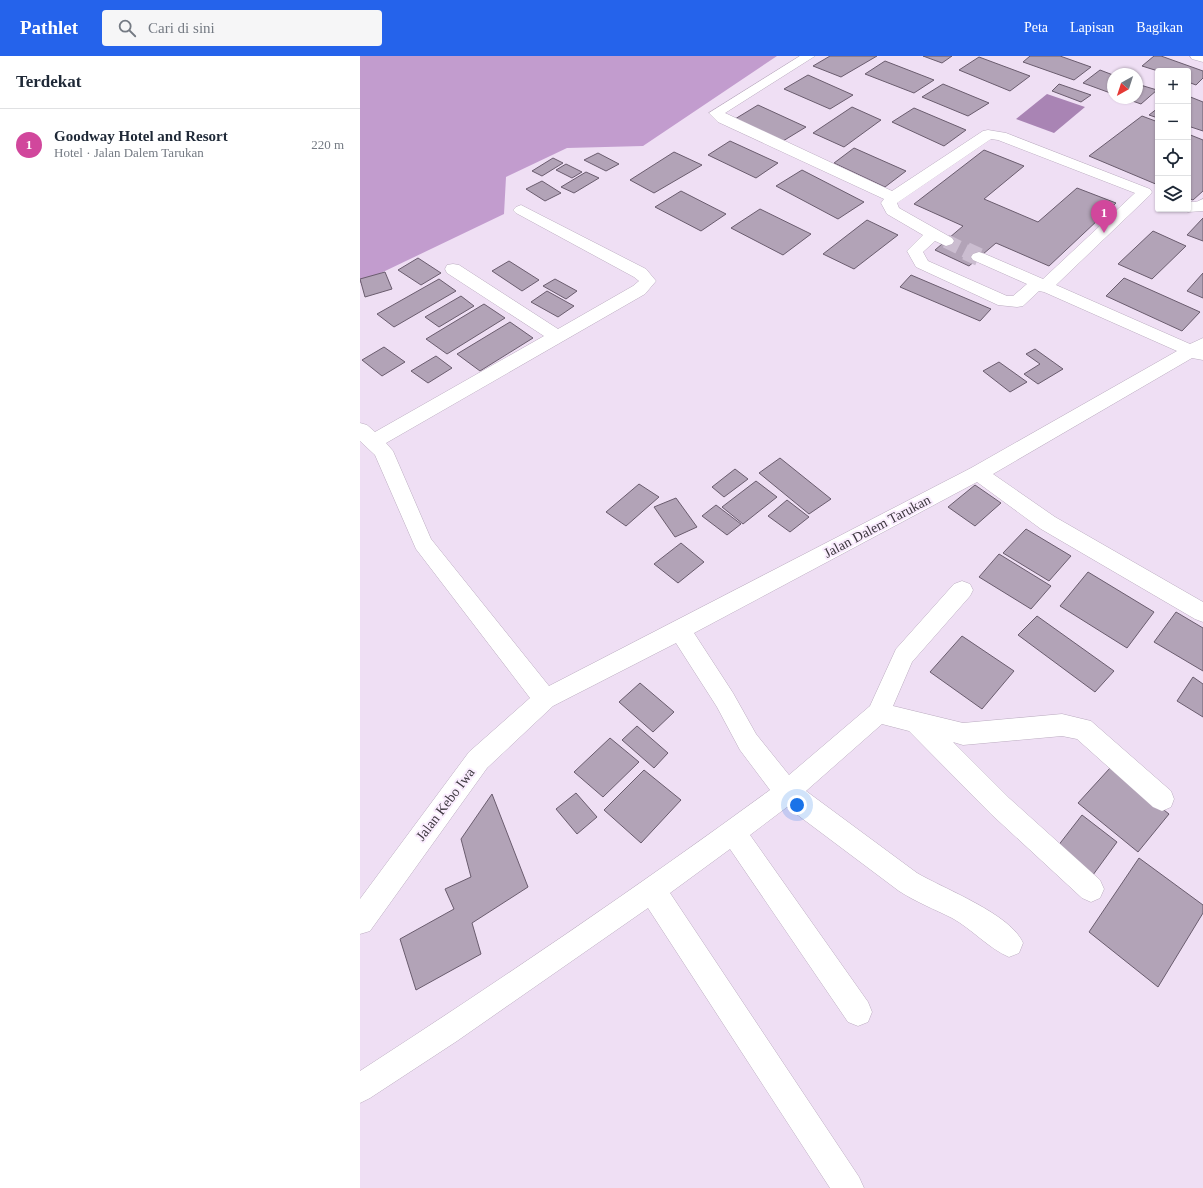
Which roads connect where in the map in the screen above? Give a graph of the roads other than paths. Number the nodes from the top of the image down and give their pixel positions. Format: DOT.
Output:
graph roads {
  1 [pos="809,56"];
  2 [pos="1196,56"];
  3 [pos="1203,58"];
  4 [pos="1152,194"];
  5 [pos="893,197"];
  6 [pos="1203,204"];
  7 [pos="1191,208"];
  8 [pos="521,210"];
  9 [pos="979,257"];
  10 [pos="453,268"];
  11 [pos="1041,285"];
  12 [pos="556,336"];
  13 [pos="1199,350"];
  14 [pos="366,436"];
  15 [pos="978,473"];
  16 [pos="962,590"];
  17 [pos="1203,613"];
  18 [pos="680,630"];
  19 [pos="545,699"];
  20 [pos="878,713"];
  21 [pos="916,722"];
  22 [pos="787,792"];
  23 [pos="1162,799"];
  24 [pos="733,832"];
  25 [pos="1091,889"];
  26 [pos="652,890"];
  27 [pos="360,921"];
  28 [pos="1008,942"];
  29 [pos="858,1012"];
  30 [pos="360,1088"];
  31 [pos="848,1188"];
  1 -- 5 [label="street"];
  2 -- 3 [label="street"];
  4 -- 5 [label="street"];
  4 -- 11 [label="street"];
  5 -- 11 [label="street"];
  6 -- 7 [label="street"];
  8 -- 12 [label="street"];
  9 -- 11 [label="street"];
  10 -- 12 [label="street"];
  11 -- 13 [label="street"];
  12 -- 14 [label="street"];
  13 -- 15 [label="street, Jalan Dalem Tarukan"];
  14 -- 19 [label="street"];
  15 -- 17 [label="street"];
  15 -- 18 [label="street, Jalan Dalem Tarukan"];
  16 -- 20 [label="street"];
  18 -- 19 [label="street, Jalan Dalem Tarukan"];
  18 -- 22 [label="street"];
  19 -- 27 [label="street, Jalan Kebo Iwa"];
  20 -- 21 [label="street"];
  20 -- 22 [label="street"];
  21 -- 23 [label="street"];
  21 -- 25 [label="street"];
  22 -- 24 [label="street"];
  22 -- 28 [label="street"];
  24 -- 26 [label="street"];
  24 -- 29 [label="street"];
  26 -- 30 [label="street"];
  26 -- 31 [label="street"];
}
